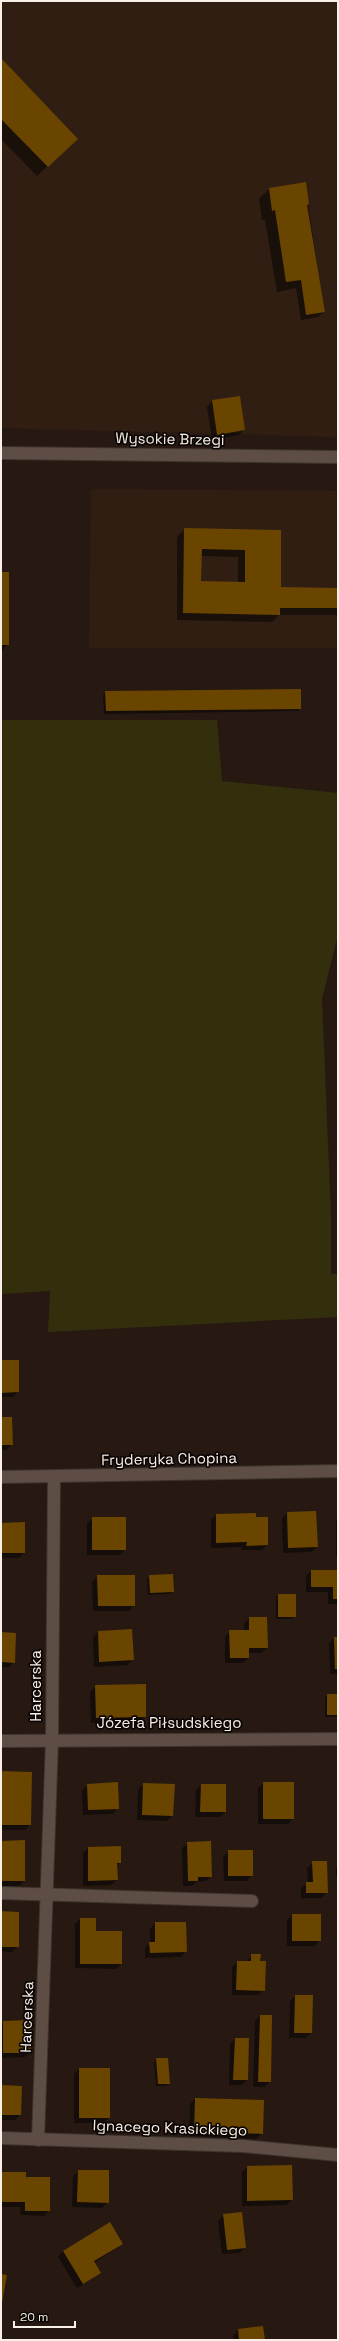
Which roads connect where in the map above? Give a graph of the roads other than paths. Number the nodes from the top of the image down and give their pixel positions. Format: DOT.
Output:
graph roads {
  1 [pos="1,453"];
  2 [pos="338,457"];
  3 [pos="338,1471"];
  4 [pos="1,1477"];
  5 [pos="54,1477"];
  6 [pos="338,1739"];
  7 [pos="52,1740"];
  8 [pos="1,1741"];
  9 [pos="1,1894"];
  10 [pos="47,1895"];
  11 [pos="252,1901"];
  12 [pos="1,2138"];
  13 [pos="38,2140"];
  14 [pos="338,2156"];
  1 -- 2 [label="street, Wysokie Brzegi"];
  3 -- 5 [label="street, Fryderyka Chopina"];
  4 -- 5 [label="street, Fryderyka Chopina"];
  5 -- 7 [label="street, Harcerska"];
  6 -- 7 [label="street, Józefa Piłsudskiego"];
  7 -- 8 [label="street, Józefa Piłsudskiego"];
  7 -- 10 [label="street, Harcerska"];
  9 -- 10 [label="street"];
  10 -- 11 [label="street"];
  10 -- 13 [label="street, Harcerska"];
  12 -- 13 [label="street, Ignacego Krasickiego"];
  13 -- 14 [label="street, Ignacego Krasickiego"];
}
